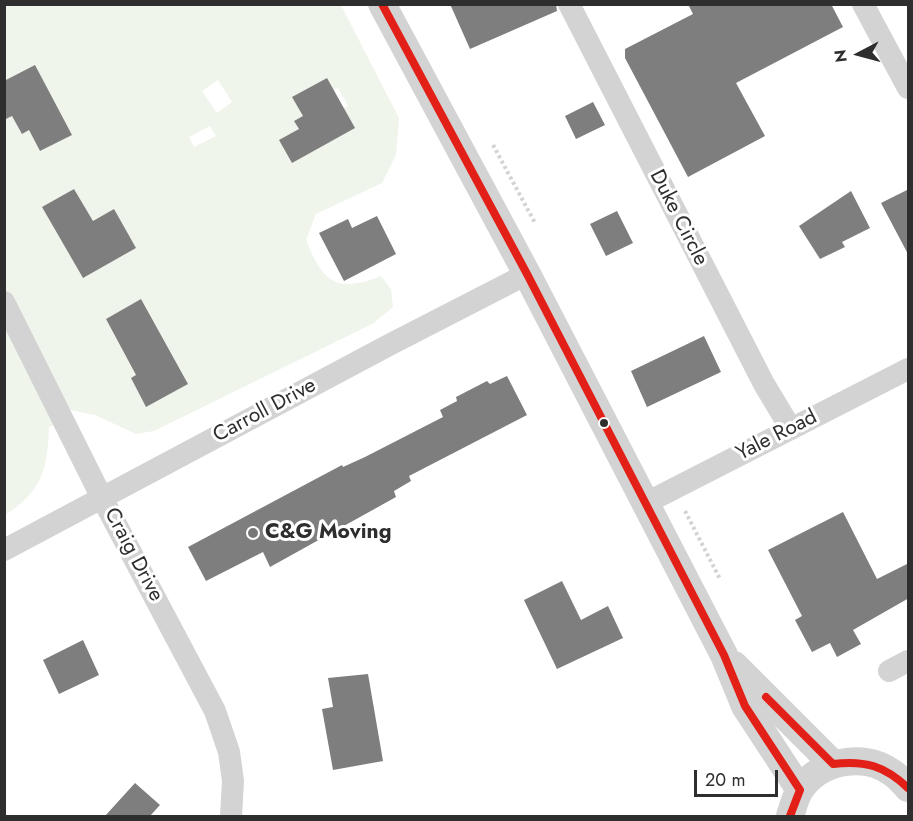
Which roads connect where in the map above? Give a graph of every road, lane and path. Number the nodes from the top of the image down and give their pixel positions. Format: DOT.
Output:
graph roads {
  1 [pos="382,4"];
  2 [pos="569,4"];
  3 [pos="863,4"];
  4 [pos="909,88"];
  5 [pos="488,135"];
  6 [pos="537,227"];
  7 [pos="527,274"];
  8 [pos="4,302"];
  9 [pos="909,369"];
  10 [pos="791,429"];
  11 [pos="674,489"];
  12 [pos="102,498"];
  13 [pos="646,503"];
  14 [pos="4,550"];
  15 [pos="720,580"];
  16 [pos="724,655"];
  17 [pos="833,764"];
  18 [pos="903,778"];
  19 [pos="795,803"];
  20 [pos="231,816"];
  1 -- 7 [label="street"];
  2 -- 10 [label="street, Duke Circle"];
  3 -- 4 [label="street"];
  5 -- 6 [label="path"];
  7 -- 12 [label="street, Carroll Drive"];
  7 -- 13 [label="street"];
  8 -- 12 [label="street, Craig Drive"];
  9 -- 10 [label="street, Yale Road"];
  10 -- 11 [label="street, Yale Road"];
  11 -- 13 [label="street, Yale Road"];
  11 -- 15 [label="path"];
  12 -- 14 [label="street, Carroll Drive"];
  12 -- 20 [label="street, Craig Drive"];
  13 -- 16 [label="street"];
  16 -- 17 [label="street"];
  16 -- 19 [label="street"];
  17 -- 18 [label="street"];
  17 -- 19 [label="street"];
}
